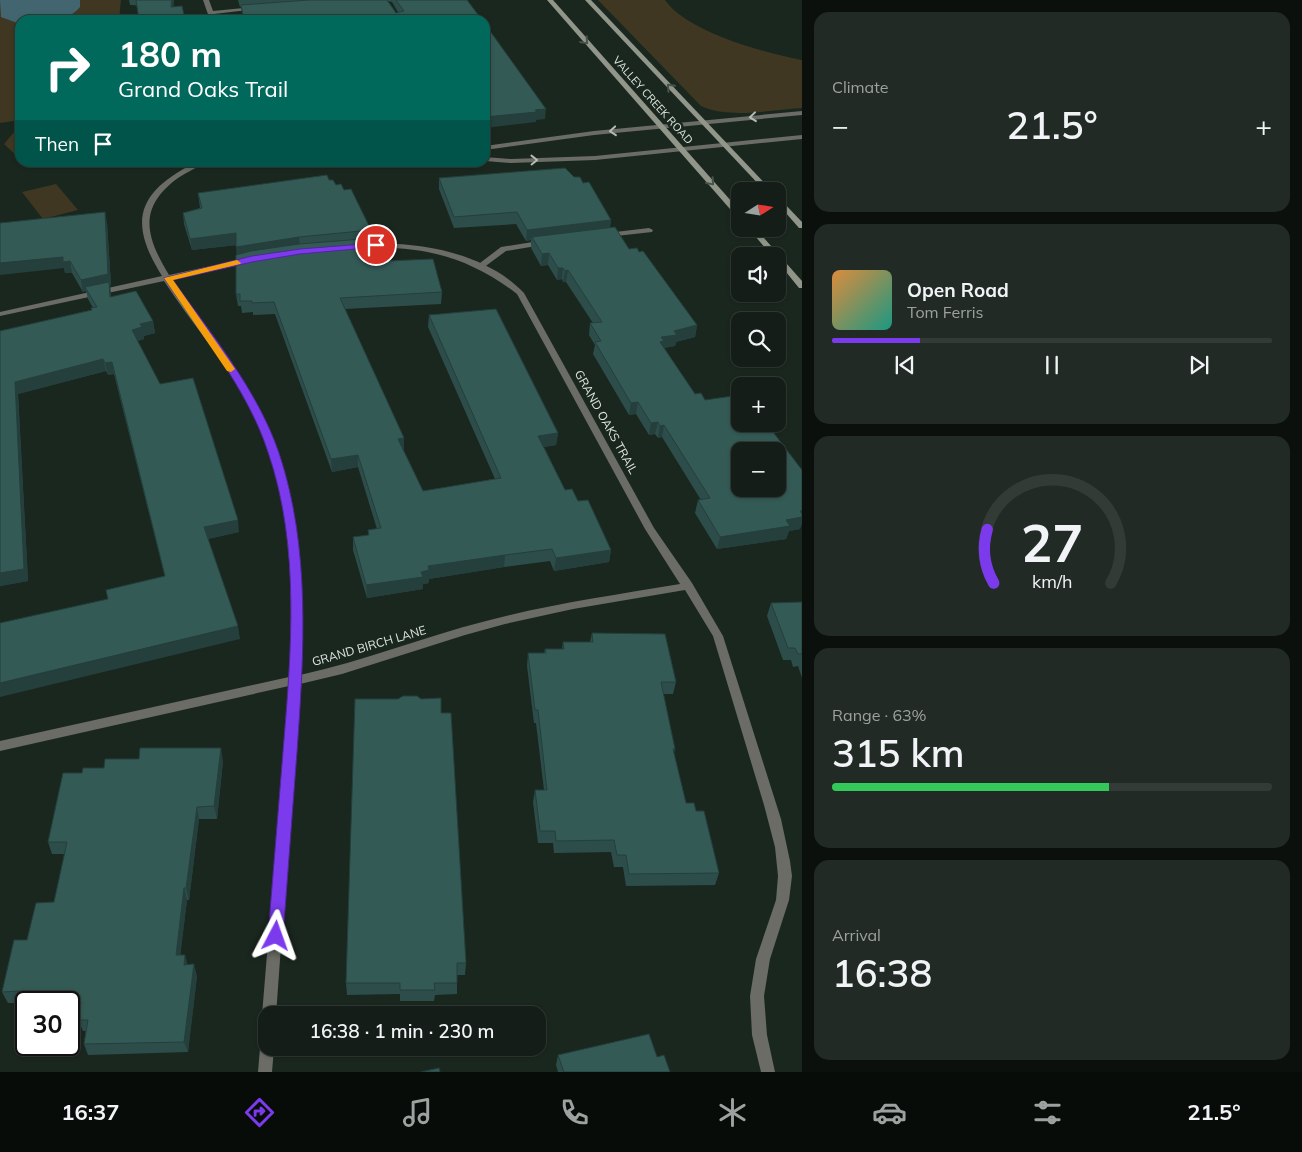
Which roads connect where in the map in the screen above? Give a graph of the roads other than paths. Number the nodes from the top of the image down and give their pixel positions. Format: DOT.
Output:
graph roads {
  1 [pos="206,0"];
  2 [pos="550,0"];
  3 [pos="588,0"];
  4 [pos="258,9"];
  5 [pos="210,13"];
  6 [pos="802,113"];
  7 [pos="704,122"];
  8 [pos="661,126"];
  9 [pos="802,137"];
  10 [pos="725,145"];
  11 [pos="490,147"];
  12 [pos="682,150"];
  13 [pos="490,159"];
  14 [pos="193,167"];
  15 [pos="760,182"];
  16 [pos="731,205"];
  17 [pos="786,209"];
  18 [pos="802,226"];
  19 [pos="649,230"];
  20 [pos="594,236"];
  21 [pos="558,240"];
  22 [pos="356,247"];
  23 [pos="262,258"];
  24 [pos="480,266"];
  25 [pos="786,267"];
  26 [pos="168,278"];
  27 [pos="802,286"];
  28 [pos="0,314"];
  29 [pos="688,586"];
  30 [pos="295,681"];
  31 [pos="0,746"];
  32 [pos="271,1006"];
  33 [pos="266,1056"];
  34 [pos="265,1072"];
  35 [pos="768,1072"];
  1 -- 5 [label="street"];
  2 -- 8 [label="main road, VALLEY CREEK ROAD, one-way"];
  7 -- 3 [label="main road, VALLEY CREEK ROAD, one-way"];
  4 -- 5 [label="street"];
  6 -- 7 [label="street, one-way"];
  7 -- 8 [label="street"];
  7 -- 10 [label="main road, VALLEY CREEK ROAD"];
  8 -- 11 [label="street, one-way"];
  8 -- 12 [label="main road, VALLEY CREEK ROAD"];
  9 -- 10 [label="street"];
  10 -- 12 [label="street"];
  10 -- 15 [label="main road, VALLEY CREEK ROAD"];
  13 -- 12 [label="street, one-way"];
  12 -- 16 [label="main road, VALLEY CREEK ROAD, one-way"];
  14 -- 26 [label="street"];
  17 -- 18 [label="main road"];
  19 -- 20 [label="street"];
  21 -- 24 [label="street"];
  22 -- 24 [label="street, GRAND OAKS TRAIL"];
  23 -- 26 [label="street"];
  24 -- 29 [label="street, GRAND OAKS TRAIL"];
  25 -- 27 [label="main road"];
  26 -- 28 [label="street"];
  26 -- 30 [label="street"];
  29 -- 30 [label="street, GRAND BIRCH LANE"];
  29 -- 35 [label="street, GRAND OAKS TRAIL"];
  30 -- 31 [label="street, GRAND BIRCH LANE"];
  30 -- 32 [label="street"];
  33 -- 34 [label="street"];
}
